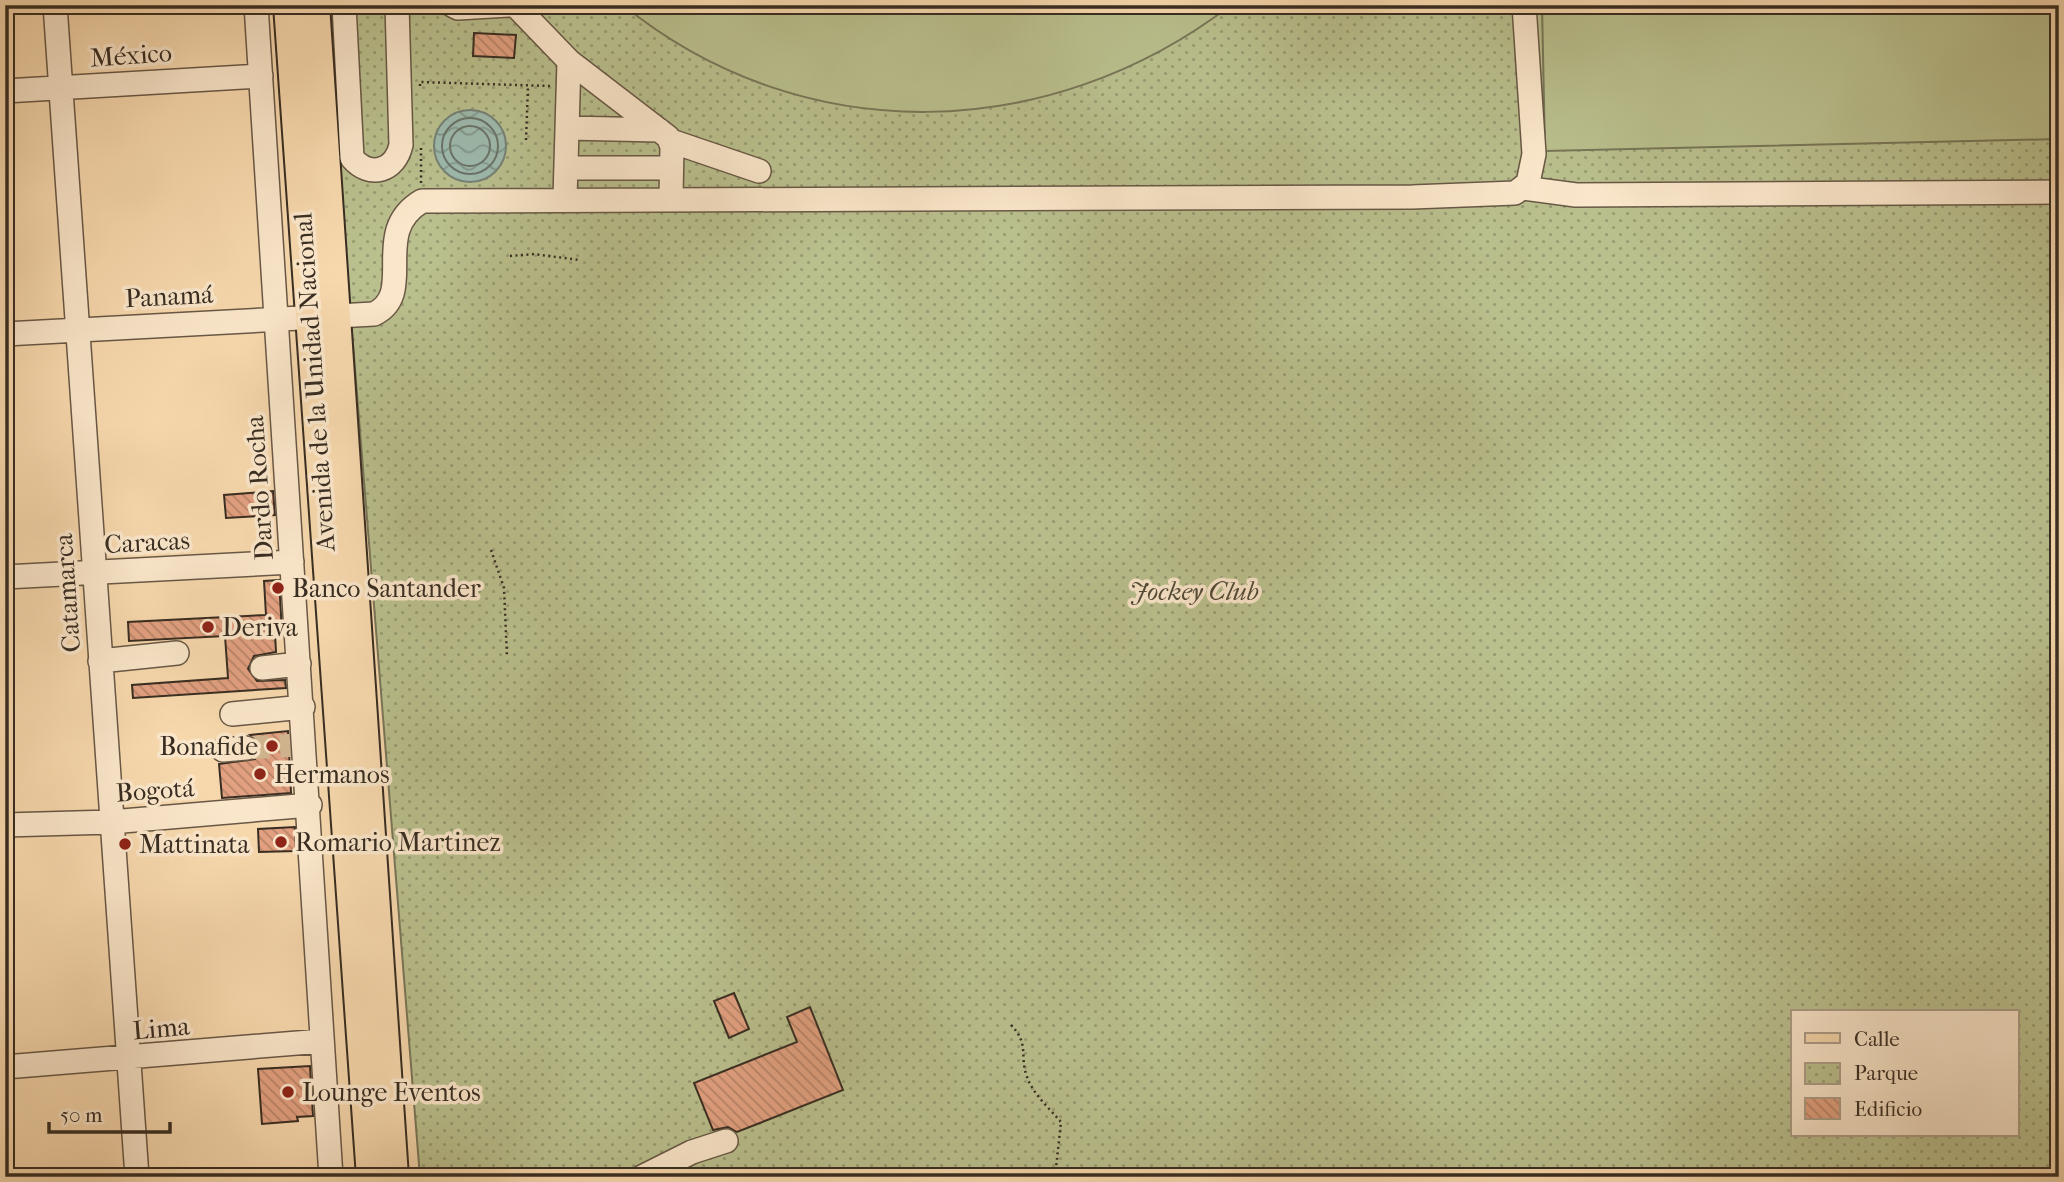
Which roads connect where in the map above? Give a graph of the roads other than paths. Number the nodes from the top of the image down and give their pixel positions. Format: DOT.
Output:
graph roads {
  1 [pos="55,5"];
  2 [pos="256,5"];
  3 [pos="288,5"];
  4 [pos="315,5"];
  5 [pos="344,5"];
  6 [pos="397,5"];
  7 [pos="452,5"];
  8 [pos="508,5"];
  9 [pos="515,5"];
  10 [pos="1524,5"];
  11 [pos="569,61"];
  12 [pos="261,76"];
  13 [pos="61,88"];
  14 [pos="5,91"];
  15 [pos="567,128"];
  16 [pos="665,136"];
  17 [pos="566,168"];
  18 [pos="671,168"];
  19 [pos="759,171"];
  20 [pos="1523,188"];
  21 [pos="2059,192"];
  22 [pos="671,197"];
  23 [pos="565,198"];
  24 [pos="337,315"];
  25 [pos="308,316"];
  26 [pos="275,318"];
  27 [pos="78,330"];
  28 [pos="5,334"];
  29 [pos="292,562"];
  30 [pos="94,574"];
  31 [pos="5,577"];
  32 [pos="177,653"];
  33 [pos="100,661"];
  34 [pos="299,664"];
  35 [pos="262,668"];
  36 [pos="303,707"];
  37 [pos="232,714"];
  38 [pos="247,748"];
  39 [pos="223,750"];
  40 [pos="310,805"];
  41 [pos="111,821"];
  42 [pos="5,825"];
  43 [pos="322,1041"];
  44 [pos="127,1060"];
  45 [pos="5,1067"];
  46 [pos="726,1141"];
  47 [pos="137,1177"];
  48 [pos="331,1177"];
  49 [pos="371,1177"];
  50 [pos="394,1177"];
  51 [pos="642,1177"];
  1 -- 13 [label="street, Catamarca"];
  2 -- 12 [label="street, Dardo Rocha"];
  3 -- 25 [label="main road, Avenida de la Unidad Nacional"];
  4 -- 24 [label="main road, Avenida de la Unidad Nacional"];
  5 -- 6 [label="street"];
  7 -- 8 [label="street"];
  9 -- 11 [label="street"];
  10 -- 20 [label="street"];
  11 -- 15 [label="street"];
  11 -- 16 [label="street"];
  12 -- 13 [label="street, México"];
  12 -- 26 [label="street, Dardo Rocha"];
  13 -- 14 [label="street, México"];
  13 -- 27 [label="street, Catamarca"];
  15 -- 16 [label="street"];
  15 -- 17 [label="street"];
  16 -- 18 [label="street"];
  16 -- 19 [label="street"];
  17 -- 18 [label="street"];
  17 -- 23 [label="street"];
  18 -- 22 [label="street"];
  20 -- 21 [label="street"];
  20 -- 22 [label="street"];
  22 -- 23 [label="street"];
  23 -- 24 [label="street, Panamá"];
  24 -- 25 [label="street, Panamá"];
  24 -- 50 [label="main road, Avenida de la Unidad Nacional"];
  25 -- 26 [label="street, Panamá"];
  25 -- 49 [label="main road, Avenida de la Unidad Nacional"];
  26 -- 27 [label="street, Panamá"];
  26 -- 29 [label="street, Dardo Rocha"];
  27 -- 28 [label="street, Panamá"];
  27 -- 30 [label="street, Catamarca"];
  29 -- 30 [label="street, Caracas"];
  29 -- 34 [label="street, Dardo Rocha"];
  30 -- 31 [label="street, Caracas"];
  30 -- 33 [label="street, Catamarca"];
  32 -- 33 [label="street"];
  33 -- 41 [label="street, Catamarca"];
  34 -- 35 [label="street"];
  34 -- 36 [label="street, Dardo Rocha"];
  36 -- 37 [label="street"];
  36 -- 40 [label="street, Dardo Rocha"];
  38 -- 39 [label="street"];
  40 -- 41 [label="street, Bogotá"];
  40 -- 43 [label="street, Dardo Rocha"];
  41 -- 42 [label="street, Bogotá"];
  41 -- 44 [label="street, Catamarca"];
  43 -- 44 [label="street, Lima"];
  43 -- 48 [label="street, Dardo Rocha"];
  44 -- 45 [label="street, Lima"];
  44 -- 47 [label="street, Catamarca"];
  46 -- 51 [label="street"];
}
